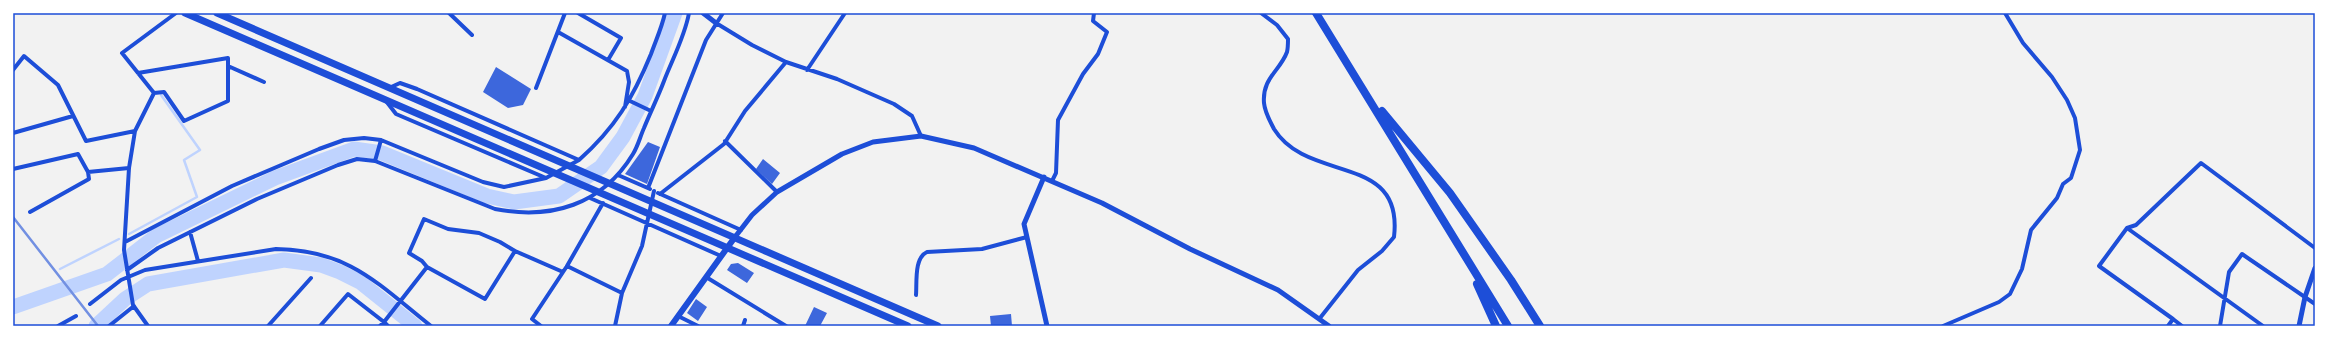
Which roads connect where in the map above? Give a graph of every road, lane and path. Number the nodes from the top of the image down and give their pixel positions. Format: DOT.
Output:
graph roads {
  1 [pos="176,13"];
  2 [pos="185,13"];
  3 [pos="217,13"];
  4 [pos="449,13"];
  5 [pos="565,13"];
  6 [pos="578,13"];
  7 [pos="665,13"];
  8 [pos="689,13"];
  9 [pos="703,13"];
  10 [pos="723,13"];
  11 [pos="845,13"];
  12 [pos="1094,13"];
  13 [pos="1261,13"];
  14 [pos="1316,13"];
  15 [pos="2005,13"];
  16 [pos="716,22"];
  17 [pos="558,32"];
  18 [pos="472,35"];
  19 [pos="608,60"];
  20 [pos="786,62"];
  21 [pos="228,66"];
  22 [pos="13,70"];
  23 [pos="807,70"];
  24 [pos="138,72"];
  25 [pos="264,82"];
  26 [pos="389,88"];
  27 [pos="536,88"];
  28 [pos="1364,89"];
  29 [pos="154,93"];
  30 [pos="385,99"];
  31 [pos="632,102"];
  32 [pos="625,108"];
  33 [pos="649,110"];
  34 [pos="73,116"];
  35 [pos="135,131"];
  36 [pos="13,133"];
  37 [pos="921,136"];
  38 [pos="380,142"];
  39 [pos="725,142"];
  40 [pos="375,160"];
  41 [pos="579,160"];
  42 [pos="129,168"];
  43 [pos="13,169"];
  44 [pos="88,172"];
  45 [pos="618,175"];
  46 [pos="1044,177"];
  47 [pos="546,178"];
  48 [pos="1052,181"];
  49 [pos="648,188"];
  50 [pos="654,191"];
  51 [pos="777,192"];
  52 [pos="660,194"];
  53 [pos="590,198"];
  54 [pos="603,203"];
  55 [pos="30,212"];
  56 [pos="647,224"];
  57 [pos="2127,228"];
  58 [pos="741,230"];
  59 [pos="190,232"];
  60 [pos="735,237"];
  61 [pos="1027,237"];
  62 [pos="125,242"];
  63 [pos="1460,247"];
  64 [pos="727,248"];
  65 [pos="2315,248"];
  66 [pos="515,251"];
  67 [pos="721,256"];
  68 [pos="198,261"];
  69 [pos="567,266"];
  70 [pos="427,267"];
  71 [pos="2315,268"];
  72 [pos="127,270"];
  73 [pos="563,272"];
  74 [pos="706,277"];
  75 [pos="311,278"];
  76 [pos="622,293"];
  77 [pos="916,295"];
  78 [pos="2305,297"];
  79 [pos="2225,299"];
  80 [pos="398,302"];
  81 [pos="90,304"];
  82 [pos="2315,304"];
  83 [pos="134,305"];
  84 [pos="76,316"];
  85 [pos="678,316"];
  86 [pos="1320,318"];
  87 [pos="2173,319"];
  88 [pos="746,320"];
  89 [pos="384,322"];
  90 [pos="58,326"];
  91 [pos="109,326"];
  92 [pos="148,326"];
  93 [pos="268,326"];
  94 [pos="320,326"];
  95 [pos="388,326"];
  96 [pos="432,326"];
  97 [pos="541,326"];
  98 [pos="615,326"];
  99 [pos="671,326"];
  100 [pos="698,326"];
  101 [pos="742,326"];
  102 [pos="786,326"];
  103 [pos="908,326"];
  104 [pos="938,326"];
  105 [pos="1048,326"];
  106 [pos="1329,326"];
  107 [pos="1496,326"];
  108 [pos="1508,326"];
  109 [pos="1540,326"];
  110 [pos="1944,326"];
  111 [pos="2168,326"];
  112 [pos="2182,326"];
  113 [pos="2220,326"];
  114 [pos="2263,326"];
  115 [pos="2299,326"];
  1 -- 24 [label="street"];
  2 -- 30 [label="main road"];
  3 -- 26 [label="main road"];
  4 -- 18 [label="street"];
  5 -- 17 [label="street"];
  6 -- 19 [label="street"];
  7 -- 31 [label="street"];
  8 -- 33 [label="street"];
  9 -- 16 [label="street"];
  10 -- 16 [label="street"];
  11 -- 23 [label="street"];
  12 -- 48 [label="street"];
  13 -- 86 [label="street"];
  14 -- 28 [label="highway"];
  15 -- 110 [label="street"];
  16 -- 20 [label="street"];
  16 -- 49 [label="street"];
  17 -- 19 [label="street"];
  17 -- 27 [label="street"];
  19 -- 32 [label="street"];
  20 -- 23 [label="street"];
  20 -- 39 [label="street"];
  21 -- 24 [label="street"];
  21 -- 25 [label="street"];
  21 -- 29 [label="street"];
  22 -- 34 [label="street"];
  23 -- 37 [label="street"];
  24 -- 29 [label="street"];
  26 -- 41 [label="street"];
  26 -- 60 [label="main road"];
  28 -- 63 [label="highway"];
  28 -- 109 [label="highway"];
  29 -- 35 [label="street"];
  30 -- 47 [label="street"];
  30 -- 64 [label="main road"];
  31 -- 32 [label="street"];
  31 -- 33 [label="street"];
  32 -- 41 [label="street"];
  33 -- 45 [label="street"];
  34 -- 35 [label="street"];
  34 -- 36 [label="street"];
  35 -- 42 [label="street"];
  37 -- 46 [label="street"];
  37 -- 51 [label="street"];
  38 -- 40 [label="street"];
  38 -- 47 [label="street"];
  38 -- 62 [label="street"];
  39 -- 51 [label="street"];
  39 -- 52 [label="street"];
  40 -- 53 [label="street"];
  40 -- 59 [label="street"];
  41 -- 47 [label="street"];
  42 -- 44 [label="street"];
  42 -- 62 [label="street"];
  43 -- 44 [label="street"];
  44 -- 55 [label="street"];
  45 -- 49 [label="street"];
  45 -- 53 [label="street"];
  46 -- 48 [label="street"];
  46 -- 61 [label="street"];
  48 -- 86 [label="street"];
  49 -- 50 [label="street"];
  50 -- 52 [label="street"];
  50 -- 56 [label="street"];
  51 -- 58 [label="street"];
  52 -- 58 [label="street"];
  53 -- 54 [label="street"];
  54 -- 56 [label="street"];
  54 -- 69 [label="street"];
  56 -- 67 [label="street"];
  56 -- 76 [label="street"];
  57 -- 65 [label="street"];
  57 -- 79 [label="street"];
  57 -- 87 [label="street"];
  58 -- 60 [label="street"];
  59 -- 68 [label="street"];
  59 -- 72 [label="street"];
  60 -- 64 [label="main road"];
  60 -- 104 [label="main road"];
  61 -- 77 [label="street"];
  61 -- 105 [label="street"];
  62 -- 72 [label="street"];
  63 -- 107 [label="highway"];
  63 -- 108 [label="highway"];
  64 -- 67 [label="main road"];
  64 -- 103 [label="main road"];
  66 -- 70 [label="street"];
  66 -- 70 [label="street"];
  66 -- 73 [label="street"];
  67 -- 74 [label="main road"];
  68 -- 80 [label="street"];
  68 -- 81 [label="street"];
  69 -- 73 [label="street"];
  69 -- 76 [label="street"];
  70 -- 80 [label="street"];
  71 -- 78 [label="street"];
  72 -- 83 [label="street"];
  73 -- 97 [label="street"];
  74 -- 85 [label="main road"];
  74 -- 102 [label="street"];
  75 -- 93 [label="street"];
  76 -- 98 [label="street"];
  78 -- 79 [label="street"];
  78 -- 82 [label="street"];
  78 -- 115 [label="street"];
  79 -- 113 [label="street"];
  79 -- 114 [label="street"];
  80 -- 89 [label="street"];
  80 -- 96 [label="street"];
  83 -- 91 [label="street"];
  83 -- 92 [label="street"];
  84 -- 90 [label="street"];
  85 -- 99 [label="main road"];
  85 -- 100 [label="street"];
  86 -- 106 [label="street"];
  87 -- 111 [label="street"];
  87 -- 112 [label="street"];
  88 -- 101 [label="street"];
  89 -- 94 [label="street"];
  89 -- 95 [label="street"];
}
